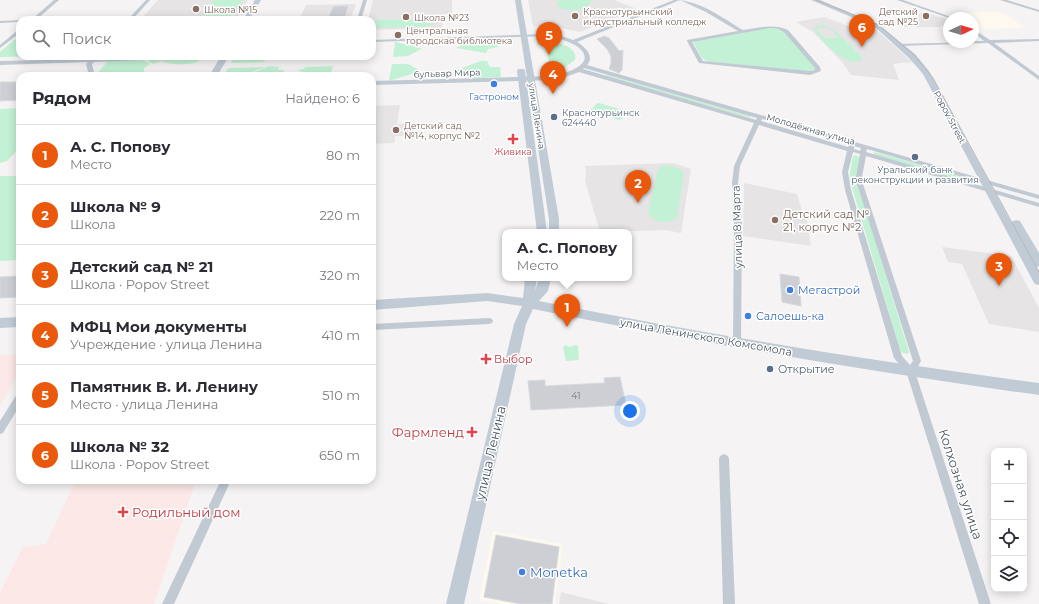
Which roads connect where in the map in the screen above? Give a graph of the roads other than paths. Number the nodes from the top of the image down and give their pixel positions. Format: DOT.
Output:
graph roads {
  1 [pos="57,0"];
  2 [pos="148,0"];
  3 [pos="258,0"];
  4 [pos="365,0"];
  5 [pos="511,0"];
  6 [pos="518,0"];
  7 [pos="678,0"];
  8 [pos="682,0"];
  9 [pos="814,0"];
  10 [pos="819,0"];
  11 [pos="899,0"];
  12 [pos="1002,0"];
  13 [pos="1039,11"];
  14 [pos="943,15"];
  15 [pos="38,16"];
  16 [pos="133,16"];
  17 [pos="248,16"];
  18 [pos="360,16"];
  19 [pos="16,21"];
  20 [pos="0,22"];
  21 [pos="743,32"];
  22 [pos="16,33"];
  23 [pos="519,33"];
  24 [pos="979,34"];
  25 [pos="1039,40"];
  26 [pos="376,41"];
  27 [pos="574,41"];
  28 [pos="990,42"];
  29 [pos="901,44"];
  30 [pos="0,47"];
  31 [pos="56,60"];
  32 [pos="92,60"];
  33 [pos="223,60"];
  34 [pos="0,63"];
  35 [pos="584,66"];
  36 [pos="579,70"];
  37 [pos="91,72"];
  38 [pos="215,72"];
  39 [pos="1039,78"];
  40 [pos="527,82"];
  41 [pos="376,83"];
  42 [pos="759,120"];
  43 [pos="851,146"];
  44 [pos="864,150"];
  45 [pos="984,180"];
  46 [pos="991,187"];
  47 [pos="999,193"];
  48 [pos="1039,197"];
  49 [pos="1039,205"];
  50 [pos="542,229"];
  51 [pos="553,229"];
  52 [pos="1039,263"];
  53 [pos="531,281"];
  54 [pos="544,281"];
  55 [pos="1039,281"];
  56 [pos="529,303"];
  57 [pos="376,305"];
  58 [pos="488,321"];
  59 [pos="16,322"];
  60 [pos="0,323"];
  61 [pos="376,327"];
  62 [pos="737,343"];
  63 [pos="911,372"];
  64 [pos="1039,389"];
  65 [pos="16,404"];
  66 [pos="0,430"];
  67 [pos="724,459"];
  68 [pos="224,484"];
  69 [pos="168,604"];
  70 [pos="455,604"];
  71 [pos="729,604"];
  72 [pos="984,604"];
  1 -- 15 [label="street"];
  2 -- 16 [label="street"];
  3 -- 17 [label="street"];
  4 -- 18 [label="street"];
  5 -- 23 [label="street, улица Ленина"];
  6 -- 23 [label="street, улица Ленина"];
  7 -- 27 [label="street"];
  8 -- 21 [label="street"];
  9 -- 29 [label="street, Popov Street"];
  10 -- 29 [label="street, Popov Street"];
  11 -- 14 [label="street"];
  12 -- 13 [label="street"];
  19 -- 20 [label="street"];
  21 -- 21 [label="street"];
  22 -- 30 [label="street"];
  23 -- 26 [label="street"];
  23 -- 27 [label="street"];
  23 -- 40 [label="street, улица Ленина"];
  24 -- 28 [label="street"];
  25 -- 28 [label="street"];
  27 -- 35 [label="street"];
  28 -- 29 [label="street"];
  28 -- 39 [label="street"];
  29 -- 45 [label="street, Popov Street"];
  29 -- 46 [label="street, Popov Street"];
  31 -- 34 [label="street"];
  32 -- 37 [label="street"];
  33 -- 38 [label="street"];
  35 -- 36 [label="street"];
  35 -- 42 [label="street, Молодёжная улица"];
  36 -- 40 [label="street, бульвар Мира"];
  36 -- 42 [label="street, Молодёжная улица"];
  40 -- 41 [label="street, бульвар Мира"];
  40 -- 50 [label="street, улица Ленина"];
  40 -- 51 [label="street, улица Ленина"];
  42 -- 43 [label="street, Молодёжная улица"];
  42 -- 62 [label="street, улица 8 Марта"];
  43 -- 44 [label="street, Молодёжная улица"];
  43 -- 63 [label="street, Колхозная улица"];
  44 -- 45 [label="street, Молодёжная улица"];
  44 -- 46 [label="street, Молодёжная улица"];
  44 -- 63 [label="street, Колхозная улица"];
  45 -- 46 [label="street, Popov Street"];
  46 -- 47 [label="street, Popov Street"];
  46 -- 48 [label="street, Молодёжная улица"];
  46 -- 55 [label="street, Popov Street"];
  47 -- 49 [label="street"];
  47 -- 52 [label="street, Popov Street"];
  53 -- 56 [label="street, улица Ленина"];
  54 -- 56 [label="street, улица Ленина"];
  56 -- 57 [label="street, улица Ленинского Комсомола"];
  56 -- 62 [label="street, улица Ленинского Комсомола"];
  56 -- 70 [label="street, улица Ленина"];
  58 -- 61 [label="street"];
  59 -- 60 [label="street"];
  62 -- 63 [label="street, улица Ленинского Комсомола"];
  63 -- 64 [label="street, улица Ленинского Комсомола"];
  63 -- 72 [label="street, Колхозная улица"];
  65 -- 66 [label="street"];
  67 -- 71 [label="street"];
  68 -- 69 [label="street"];
}
